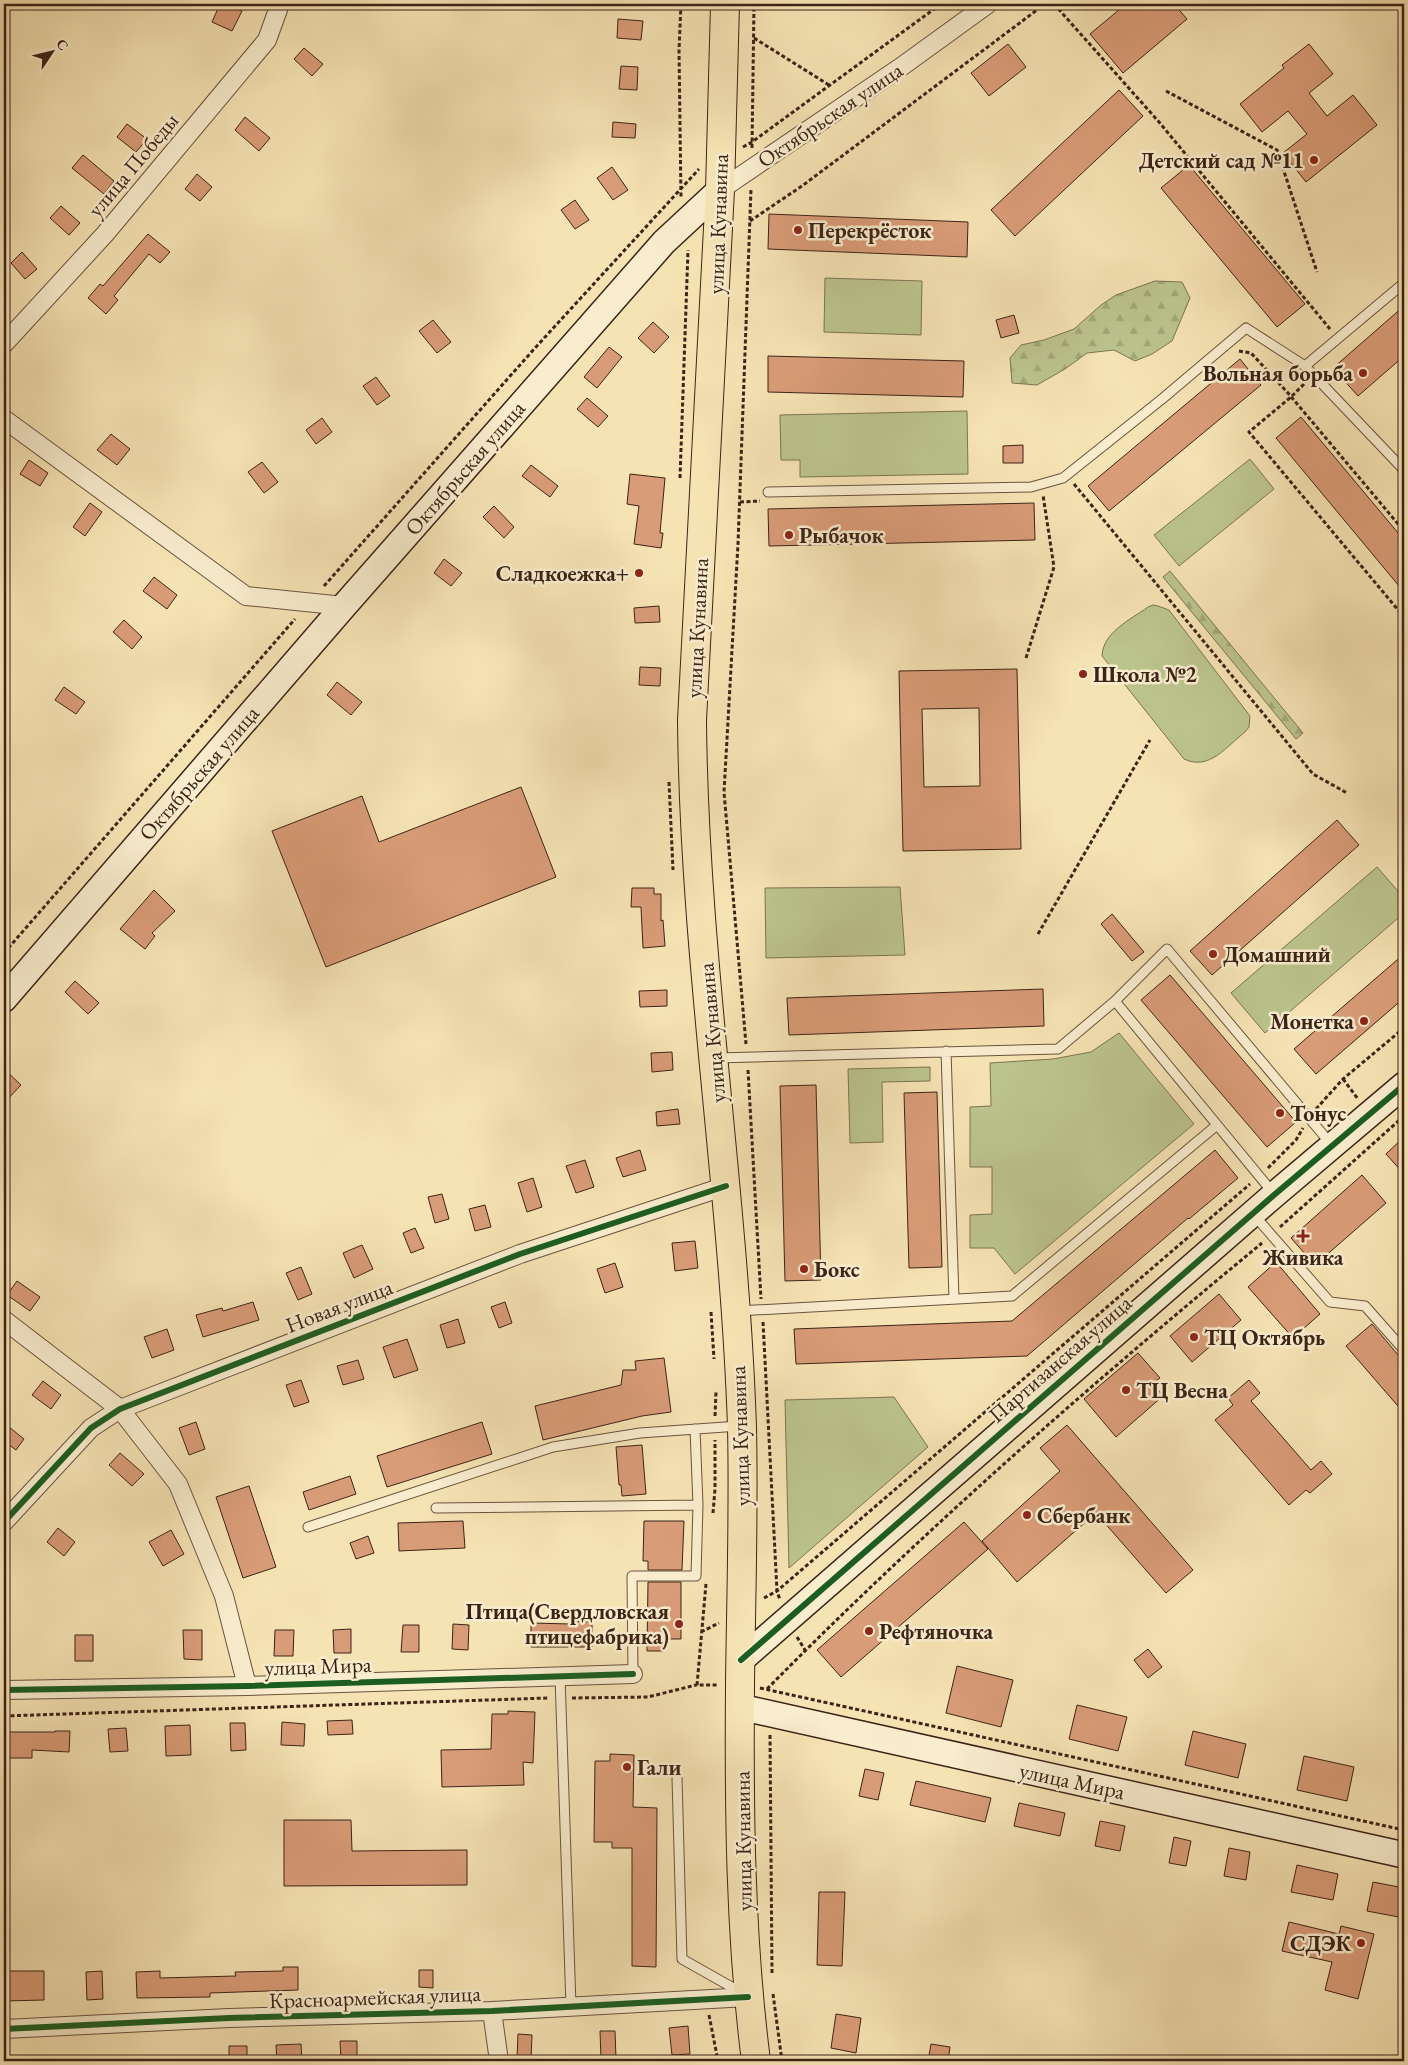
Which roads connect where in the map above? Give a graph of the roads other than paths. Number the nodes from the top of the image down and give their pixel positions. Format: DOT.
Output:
graph roads {
  1 [pos="280,4"];
  2 [pos="725,4"];
  3 [pos="988,4"];
  4 [pos="720,190"];
  5 [pos="1404,283"];
  6 [pos="4,344"];
  7 [pos="1305,366"];
  8 [pos="4,419"];
  9 [pos="1404,470"];
  10 [pos="768,492"];
  11 [pos="344,606"];
  12 [pos="4,999"];
  13 [pos="1115,1001"];
  14 [pos="946,1052"];
  15 [pos="714,1058"];
  16 [pos="1404,1085"];
  17 [pos="1217,1125"];
  18 [pos="1333,1146"];
  19 [pos="726,1186"];
  20 [pos="1274,1195"];
  21 [pos="1253,1214"];
  22 [pos="954,1299"];
  23 [pos="735,1311"];
  24 [pos="4,1320"];
  25 [pos="1404,1350"];
  26 [pos="120,1409"];
  27 [pos="742,1426"];
  28 [pos="696,1429"];
  29 [pos="698,1505"];
  30 [pos="436,1508"];
  31 [pos="4,1522"];
  32 [pos="308,1527"];
  33 [pos="741,1660"];
  34 [pos="633,1674"];
  35 [pos="560,1676"];
  36 [pos="247,1686"];
  37 [pos="4,1690"];
  38 [pos="740,1707"];
  39 [pos="677,1778"];
  40 [pos="1404,1855"];
  41 [pos="760,1993"];
  42 [pos="570,2006"];
  43 [pos="492,2011"];
  44 [pos="4,2029"];
  45 [pos="499,2061"];
  46 [pos="756,2061"];
  1 -- 6 [label="street, улица Победы"];
  2 -- 4 [label="main road, улица Кунавина"];
  3 -- 4 [label="street, Октябрьская улица"];
  4 -- 11 [label="main road, Октябрьская улица"];
  4 -- 15 [label="main road, улица Кунавина"];
  5 -- 7 [label="lane"];
  7 -- 9 [label="lane"];
  7 -- 10 [label="lane"];
  8 -- 11 [label="street"];
  11 -- 12 [label="main road, Октябрьская улица"];
  13 -- 14 [label="lane"];
  13 -- 17 [label="lane"];
  13 -- 18 [label="lane"];
  14 -- 15 [label="lane"];
  14 -- 22 [label="lane"];
  15 -- 19 [label="main road, улица Кунавина"];
  16 -- 18 [label="main road, Партизанская улица"];
  17 -- 20 [label="lane"];
  17 -- 22 [label="lane"];
  18 -- 20 [label="main road, Партизанская улица"];
  19 -- 23 [label="main road, улица Кунавина"];
  19 -- 26 [label="street, Новая улица"];
  20 -- 21 [label="main road, Партизанская улица"];
  21 -- 25 [label="lane"];
  21 -- 33 [label="main road, Партизанская улица"];
  22 -- 23 [label="lane"];
  23 -- 27 [label="main road, улица Кунавина"];
  24 -- 26 [label="street"];
  26 -- 31 [label="street, Новая улица"];
  26 -- 36 [label="street"];
  27 -- 28 [label="lane"];
  27 -- 33 [label="main road, улица Кунавина"];
  28 -- 29 [label="lane"];
  28 -- 32 [label="lane"];
  29 -- 30 [label="lane"];
  29 -- 34 [label="lane"];
  33 -- 38 [label="main road, улица Кунавина"];
  34 -- 35 [label="street, улица Мира"];
  35 -- 36 [label="street, улица Мира"];
  35 -- 42 [label="lane"];
  36 -- 37 [label="street, улица Мира"];
  38 -- 40 [label="main road, улица Мира"];
  38 -- 41 [label="main road, улица Кунавина"];
  39 -- 41 [label="lane"];
  41 -- 42 [label="street, Красноармейская улица"];
  41 -- 46 [label="main road, улица Кунавина"];
  42 -- 43 [label="street, Красноармейская улица"];
  43 -- 44 [label="street, Красноармейская улица"];
  43 -- 45 [label="street"];
}
